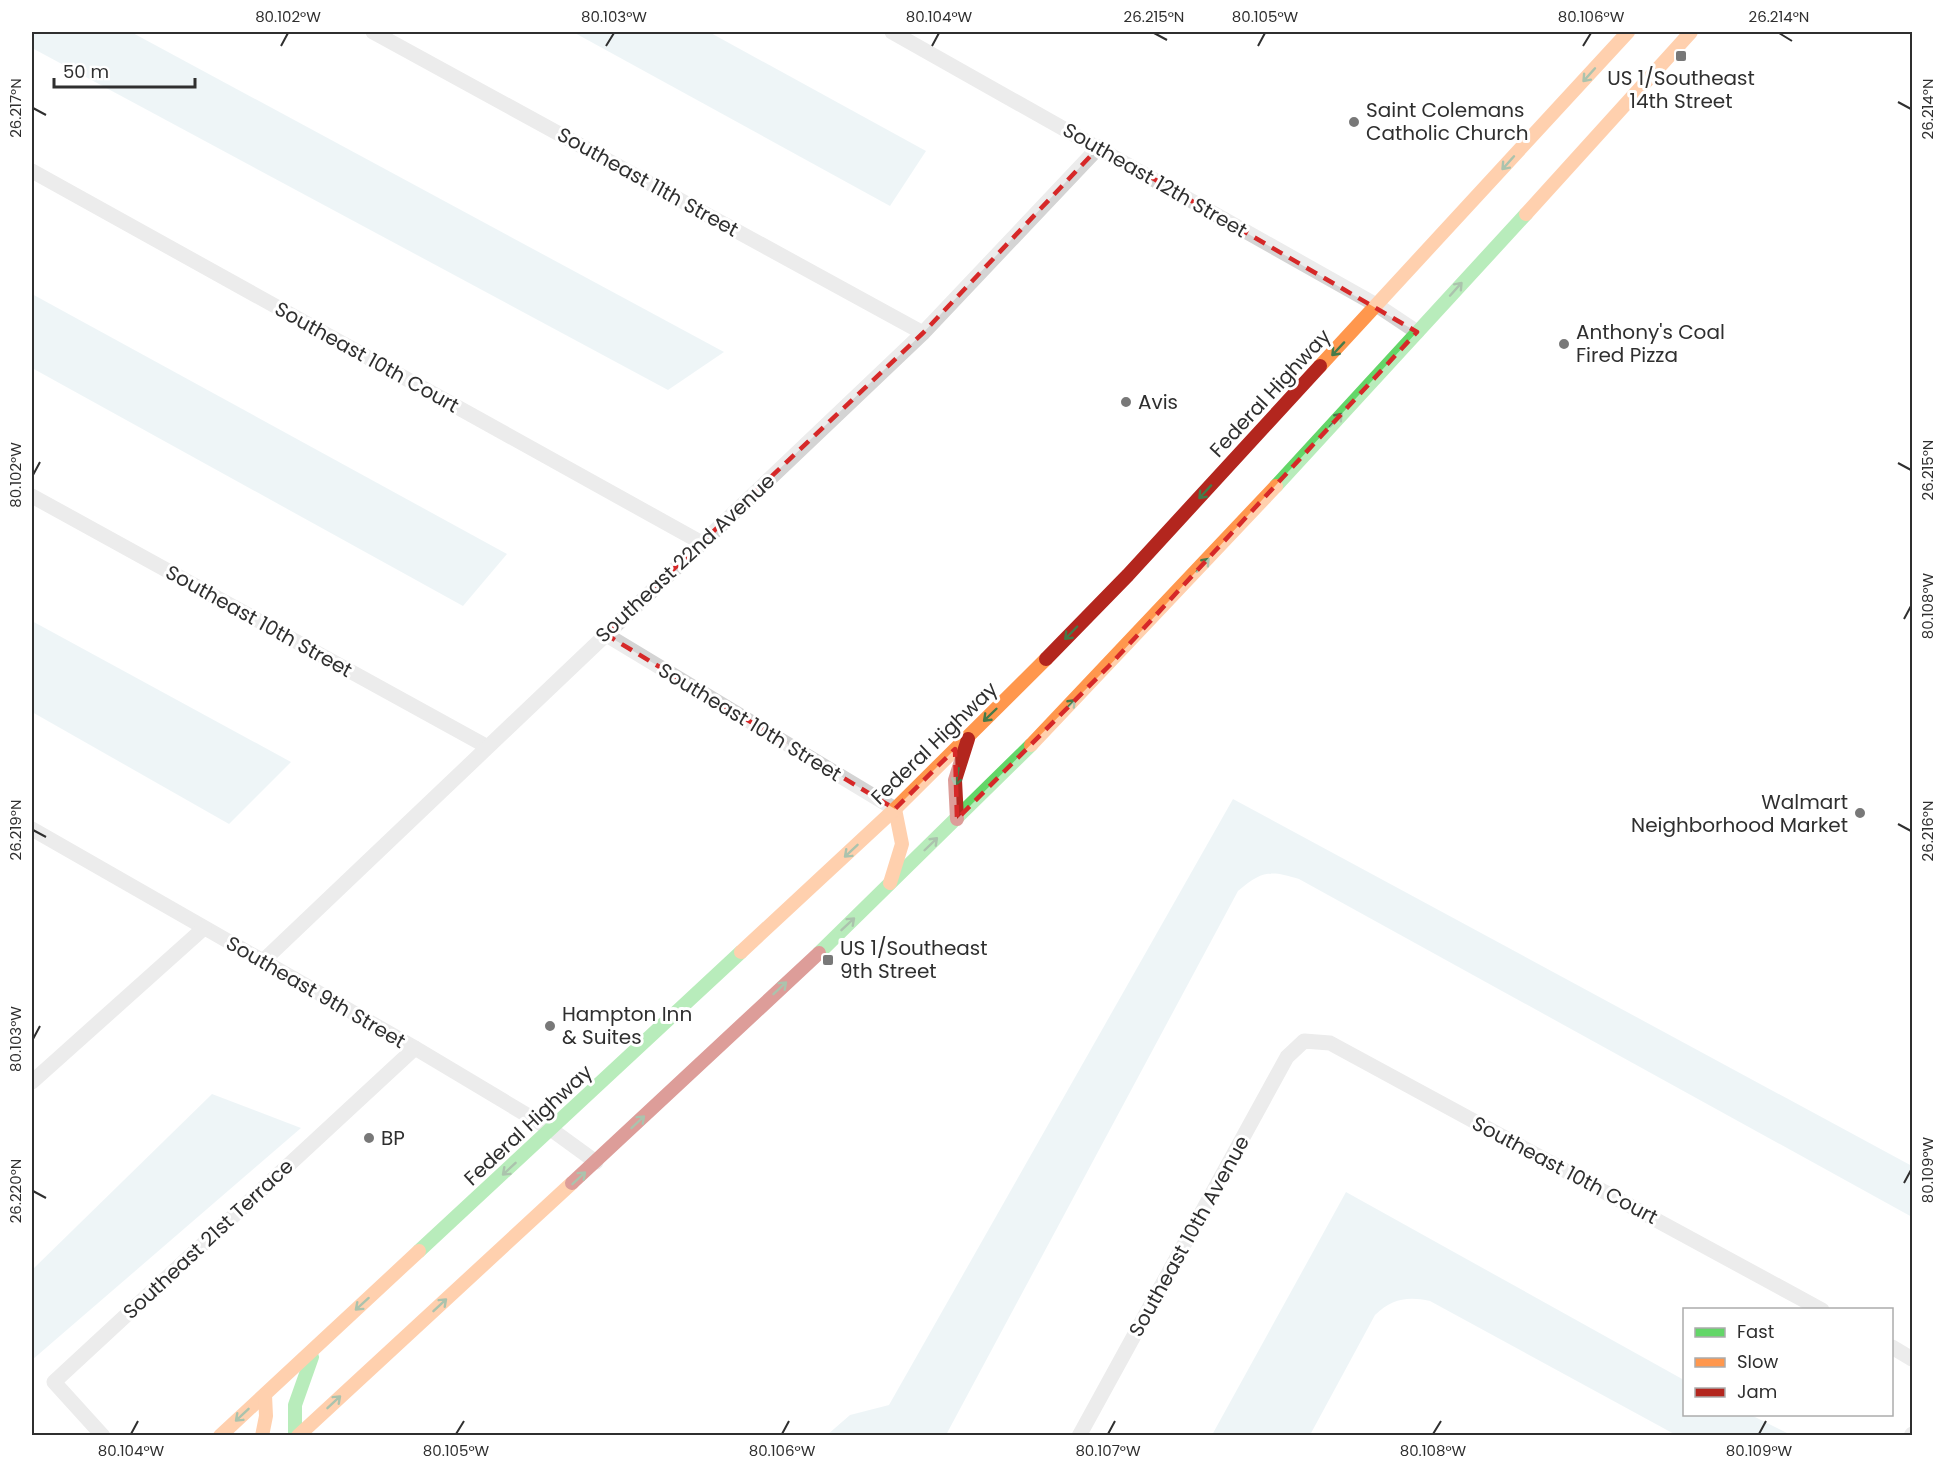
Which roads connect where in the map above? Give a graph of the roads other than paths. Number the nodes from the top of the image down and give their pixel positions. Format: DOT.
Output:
graph roads {
  1 [pos="373,32"];
  2 [pos="892,32"];
  3 [pos="1628,32"];
  4 [pos="1691,32"];
  5 [pos="1099,147"];
  6 [pos="32,171"];
  7 [pos="1378,306"];
  8 [pos="1417,332"];
  9 [pos="923,333"];
  10 [pos="32,496"];
  11 [pos="702,543"];
  12 [pos="605,634"];
  13 [pos="968,737"];
  14 [pos="486,746"];
  15 [pos="895,809"];
  16 [pos="957,819"];
  17 [pos="32,829"];
  18 [pos="889,885"];
  19 [pos="204,928"];
  20 [pos="263,961"];
  21 [pos="1304,1041"];
  22 [pos="416,1048"];
  23 [pos="32,1082"];
  24 [pos="552,1130"];
  25 [pos="596,1162"];
  26 [pos="1818,1308"];
  27 [pos="316,1347"];
  28 [pos="1893,1348"];
  29 [pos="1912,1359"];
  30 [pos="265,1395"];
  31 [pos="103,1436"];
  32 [pos="220,1436"];
  33 [pos="262,1436"];
  34 [pos="296,1436"];
  35 [pos="1079,1436"];
  1 -- 9 [label="street, Southeast 11th Street"];
  2 -- 5 [label="street, Southeast 12th Street"];
  3 -- 7 [label="main road, Federal Highway, one-way"];
  8 -- 4 [label="main road, one-way"];
  5 -- 7 [label="street, Southeast 12th Street"];
  5 -- 9 [label="street, Southeast 22nd Avenue"];
  6 -- 11 [label="street, Southeast 10th Court"];
  7 -- 8 [label="street, Southeast 12th Street"];
  7 -- 13 [label="main road, Federal Highway, one-way"];
  16 -- 8 [label="main road, one-way"];
  9 -- 11 [label="street, Southeast 22nd Avenue"];
  10 -- 14 [label="street, Southeast 10th Street"];
  11 -- 12 [label="street, Southeast 22nd Avenue"];
  12 -- 14 [label="street, Southeast 22nd Avenue"];
  12 -- 15 [label="street, Southeast 10th Street"];
  13 -- 15 [label="main road, Federal Highway"];
  13 -- 16 [label="main road, one-way"];
  14 -- 20 [label="street, Southeast 22nd Avenue"];
  15 -- 18 [label="main road"];
  15 -- 24 [label="main road, Federal Highway, one-way"];
  18 -- 16 [label="main road, one-way"];
  17 -- 19 [label="street, Southeast 9th Street"];
  25 -- 18 [label="main road, one-way"];
  19 -- 20 [label="street, Southeast 9th Street"];
  19 -- 23 [label="street"];
  20 -- 22 [label="street, Southeast 9th Street"];
  21 -- 26 [label="street, Southeast 10th Court"];
  21 -- 35 [label="street, Southeast 10th Avenue"];
  22 -- 24 [label="street, Southeast 9th Street"];
  22 -- 31 [label="street, Southeast 21st Terrace"];
  24 -- 25 [label="street, Southeast 9th Street"];
  24 -- 27 [label="main road, Federal Highway, one-way"];
  34 -- 25 [label="main road, one-way"];
  27 -- 30 [label="main road, Federal Highway"];
  27 -- 34 [label="main road"];
  28 -- 29 [label="street"];
  30 -- 32 [label="main road, Federal Highway, one-way"];
  30 -- 33 [label="main road"];
}
